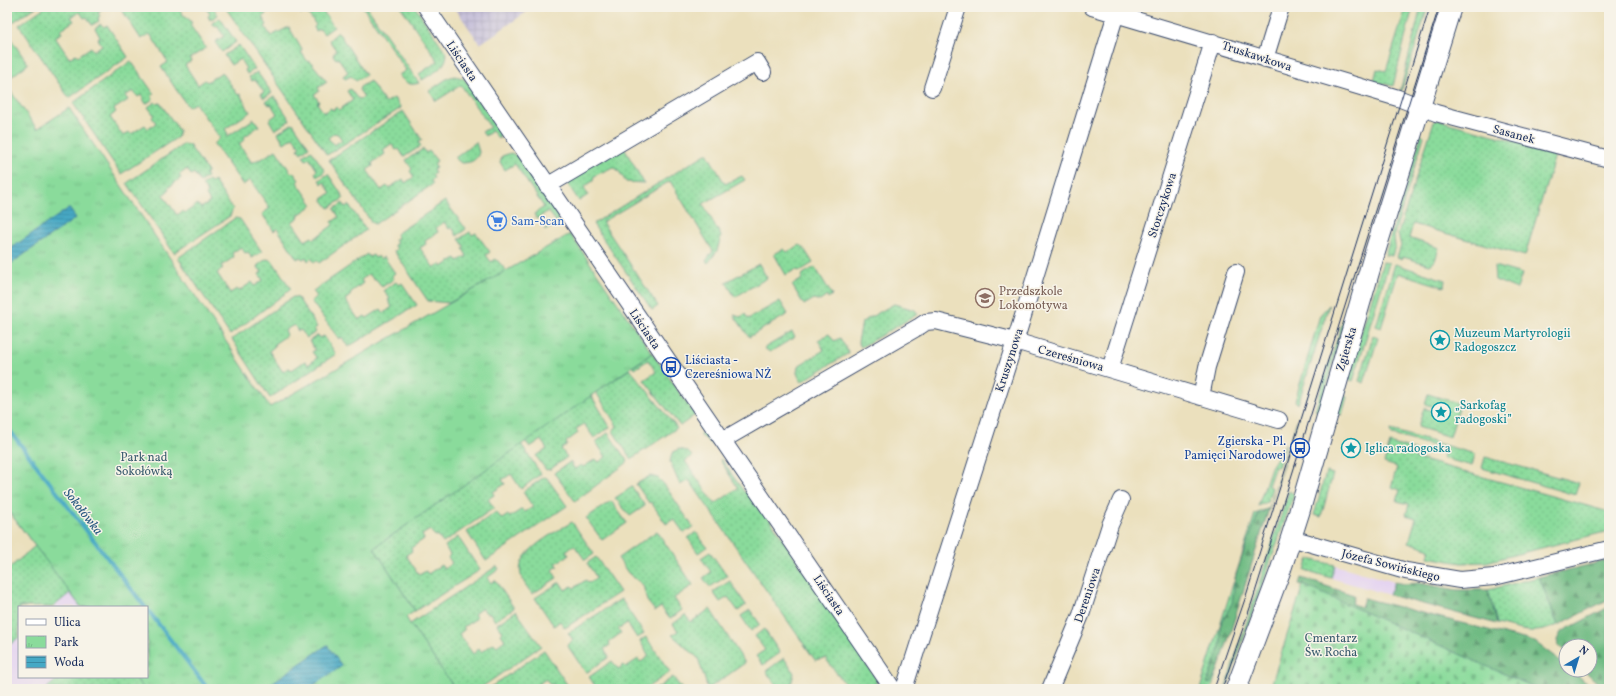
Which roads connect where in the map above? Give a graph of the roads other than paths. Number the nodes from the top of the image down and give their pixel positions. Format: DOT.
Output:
graph roads {
  1 [pos="426,7"];
  2 [pos="958,7"];
  3 [pos="1092,7"];
  4 [pos="1281,7"];
  5 [pos="1452,7"];
  6 [pos="1117,10"];
  7 [pos="1213,42"];
  8 [pos="1265,59"];
  9 [pos="763,72"];
  10 [pos="932,88"];
  11 [pos="1420,107"];
  12 [pos="1609,159"];
  13 [pos="547,186"];
  14 [pos="1236,272"];
  15 [pos="1015,341"];
  16 [pos="1110,369"];
  17 [pos="1201,397"];
  18 [pos="1279,420"];
  19 [pos="723,440"];
  20 [pos="1121,500"];
  21 [pos="1291,538"];
  22 [pos="1609,549"];
  23 [pos="893,689"];
  24 [pos="904,689"];
  25 [pos="1050,689"];
  26 [pos="1236,689"];
  1 -- 13 [label="street, Liściasta"];
  2 -- 10 [label="street"];
  3 -- 6 [label="street, Truskawkowa"];
  4 -- 8 [label="street"];
  5 -- 11 [label="main road, Zgierska"];
  6 -- 7 [label="street, Truskawkowa"];
  6 -- 15 [label="street, Kruszynowa"];
  7 -- 8 [label="street, Truskawkowa"];
  7 -- 16 [label="street, Storczykowa"];
  8 -- 11 [label="street, Truskawkowa"];
  9 -- 13 [label="street"];
  11 -- 12 [label="street, Sasanek"];
  11 -- 21 [label="main road, Zgierska"];
  13 -- 19 [label="street, Liściasta"];
  14 -- 17 [label="street"];
  15 -- 16 [label="street, Czereśniowa"];
  15 -- 19 [label="street, Czereśniowa"];
  15 -- 24 [label="street, Kruszynowa"];
  16 -- 17 [label="street, Czereśniowa"];
  17 -- 18 [label="street, Czereśniowa"];
  19 -- 23 [label="street, Liściasta"];
  20 -- 25 [label="street, Dereniowa"];
  21 -- 22 [label="street, Józefa Sowińskiego"];
  21 -- 26 [label="main road, Zgierska"];
}
